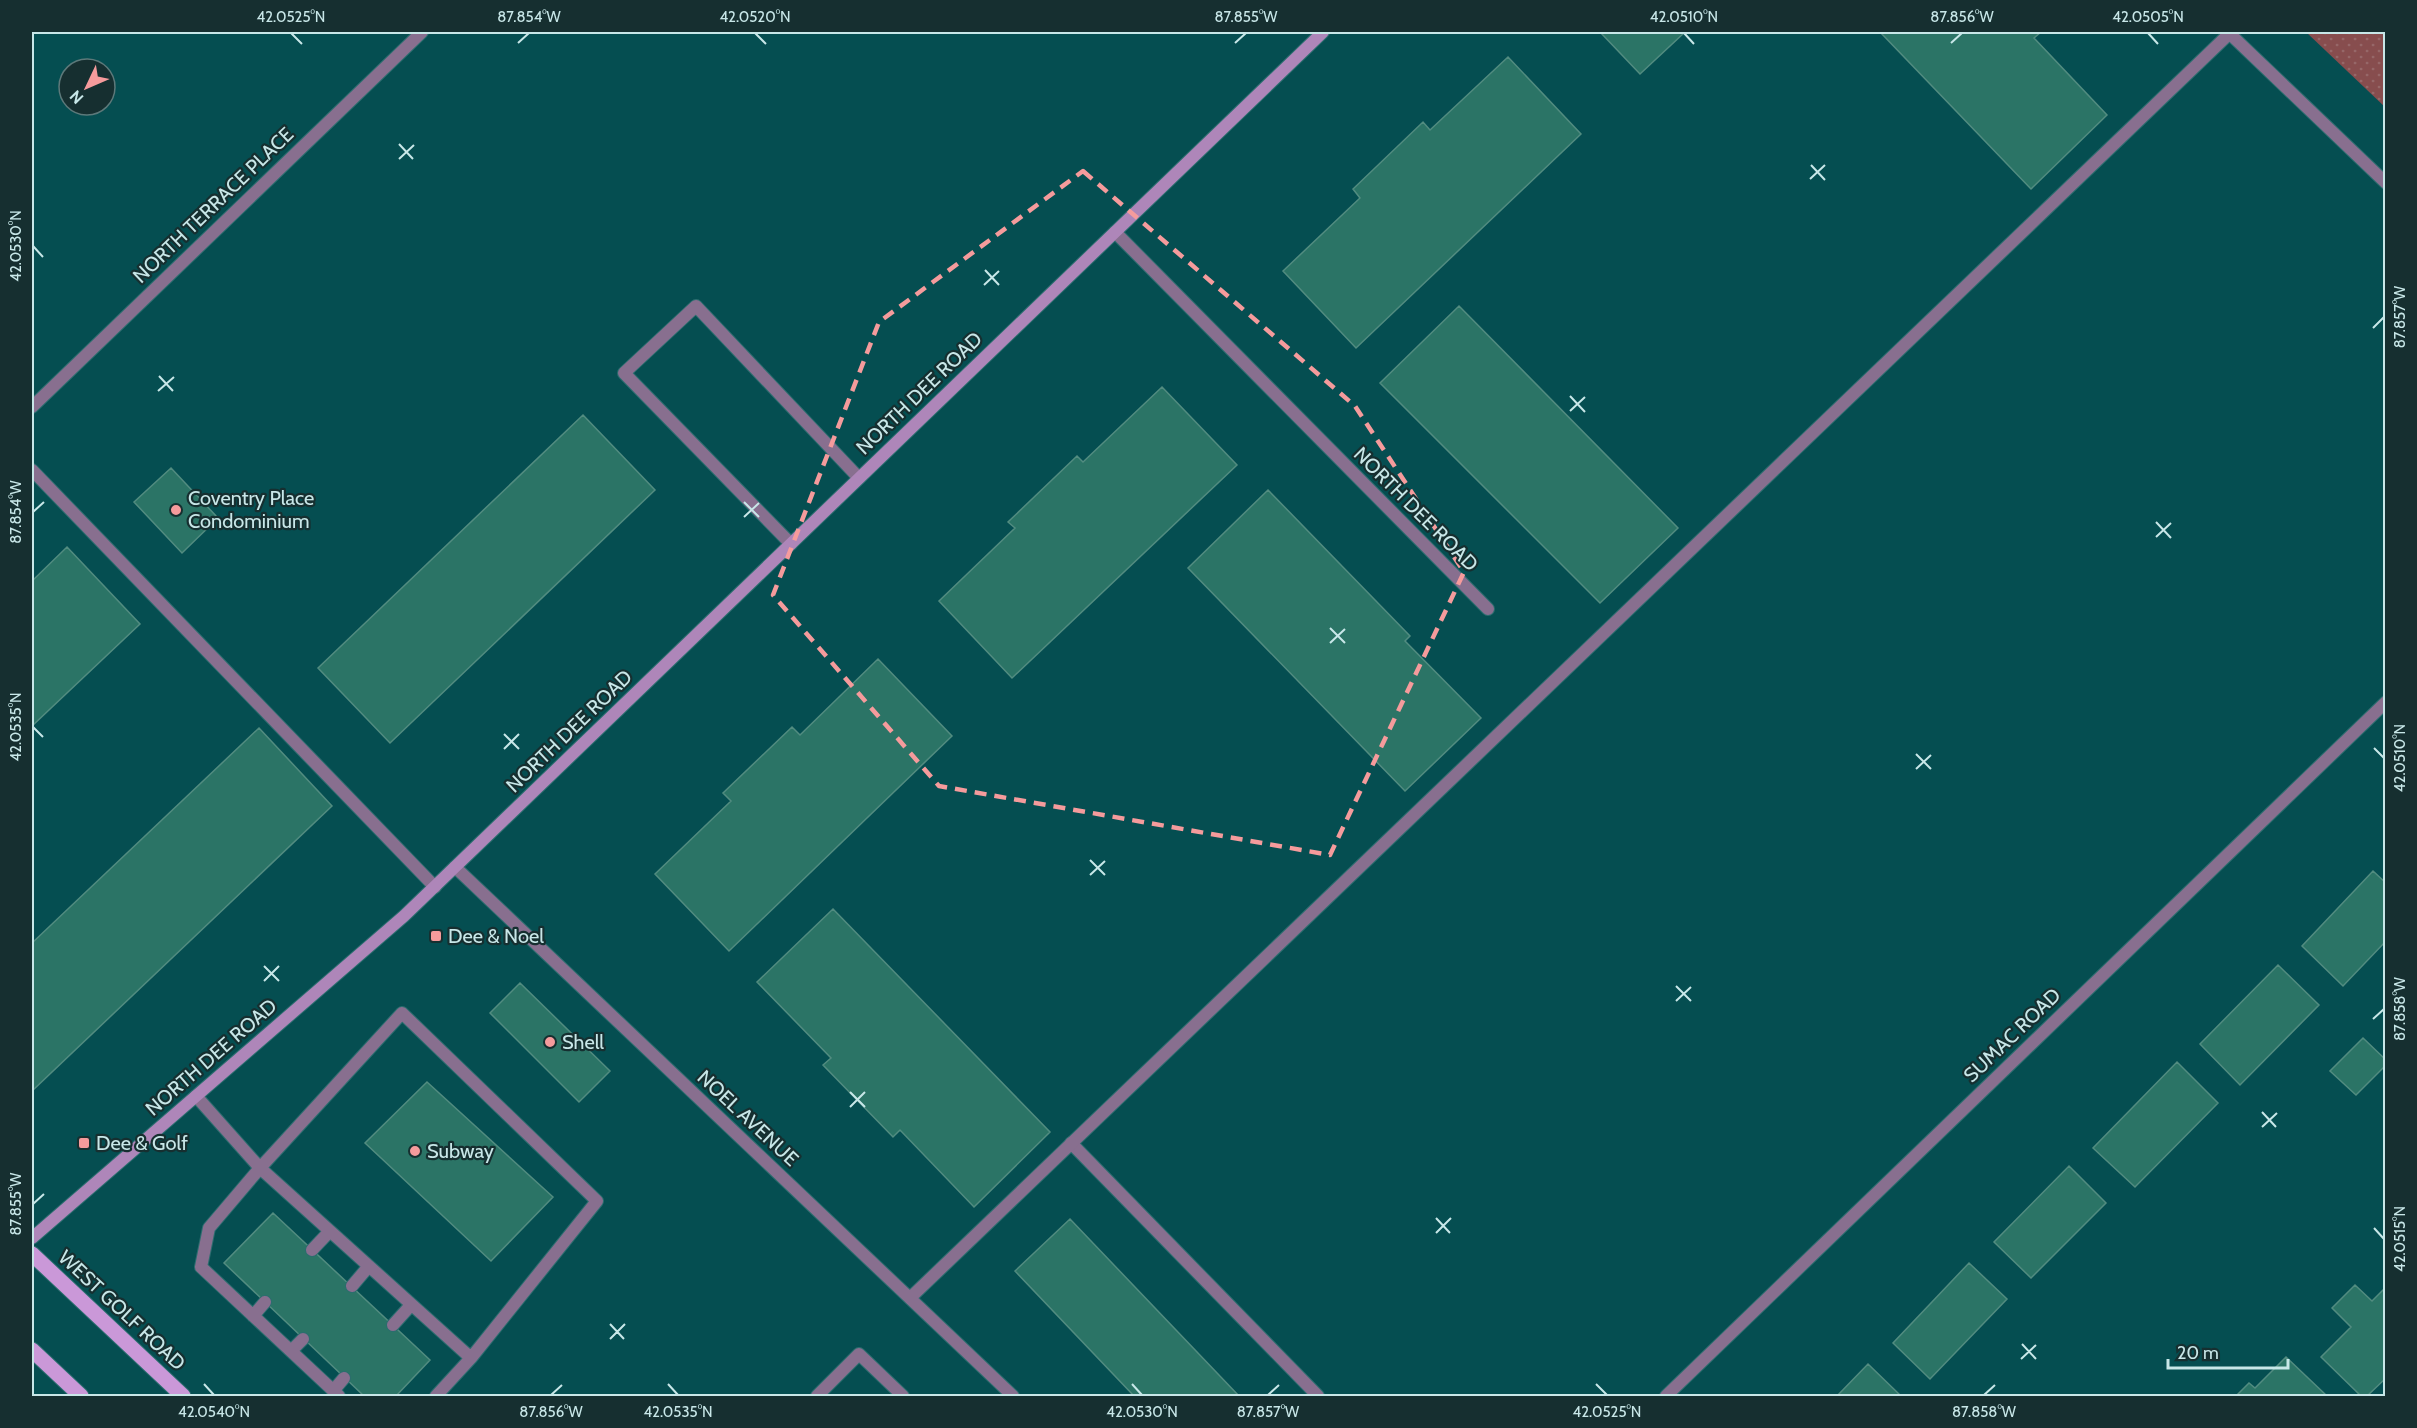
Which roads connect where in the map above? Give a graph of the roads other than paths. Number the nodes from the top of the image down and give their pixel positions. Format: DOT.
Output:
graph roads {
  1 [pos="422,32"];
  2 [pos="1323,32"];
  3 [pos="2229,32"];
  4 [pos="2385,183"];
  5 [pos="1115,232"];
  6 [pos="32,407"];
  7 [pos="32,470"];
  8 [pos="859,478"];
  9 [pos="791,544"];
  10 [pos="1488,609"];
  11 [pos="2385,702"];
  12 [pos="456,867"];
  13 [pos="435,887"];
  14 [pos="196,1096"];
  15 [pos="1071,1143"];
  16 [pos="260,1168"];
  17 [pos="330,1231"];
  18 [pos="32,1238"];
  19 [pos="312,1250"];
  20 [pos="32,1254"];
  21 [pos="369,1266"];
  22 [pos="352,1286"];
  23 [pos="910,1298"];
  24 [pos="265,1302"];
  25 [pos="411,1305"];
  26 [pos="253,1316"];
  27 [pos="393,1325"];
  28 [pos="303,1338"];
  29 [pos="32,1350"];
  30 [pos="291,1351"];
  31 [pos="471,1358"];
  32 [pos="344,1378"];
  33 [pos="336,1394"];
  34 [pos="81,1396"];
  35 [pos="183,1396"];
  36 [pos="436,1396"];
  37 [pos="817,1396"];
  38 [pos="903,1396"];
  39 [pos="1013,1396"];
  40 [pos="1318,1396"];
  41 [pos="1666,1396"];
  1 -- 6 [label="street, NORTH TERRACE PLACE"];
  2 -- 5 [label="street, NORTH DEE ROAD"];
  3 -- 4 [label="street"];
  3 -- 15 [label="street"];
  5 -- 8 [label="street, NORTH DEE ROAD"];
  5 -- 10 [label="street, NORTH DEE ROAD"];
  7 -- 13 [label="street"];
  8 -- 9 [label="street, NORTH DEE ROAD"];
  8 -- 9 [label="street"];
  9 -- 12 [label="street, NORTH DEE ROAD"];
  11 -- 41 [label="street, SUMAC ROAD"];
  12 -- 13 [label="street, NORTH DEE ROAD"];
  12 -- 23 [label="street, NOEL AVENUE"];
  13 -- 14 [label="street, NORTH DEE ROAD"];
  14 -- 16 [label="street"];
  14 -- 18 [label="street, NORTH DEE ROAD"];
  15 -- 23 [label="street"];
  15 -- 40 [label="street"];
  16 -- 17 [label="street"];
  16 -- 26 [label="street"];
  16 -- 31 [label="street"];
  17 -- 19 [label="street"];
  17 -- 21 [label="street"];
  20 -- 35 [label="main road, WEST GOLF ROAD"];
  21 -- 22 [label="street"];
  21 -- 25 [label="street"];
  23 -- 39 [label="street, NOEL AVENUE"];
  24 -- 26 [label="street"];
  25 -- 27 [label="street"];
  25 -- 31 [label="street"];
  26 -- 30 [label="street"];
  28 -- 30 [label="street"];
  29 -- 34 [label="main road"];
  30 -- 33 [label="street"];
  31 -- 36 [label="street"];
  32 -- 33 [label="street"];
  37 -- 38 [label="street"];
}
